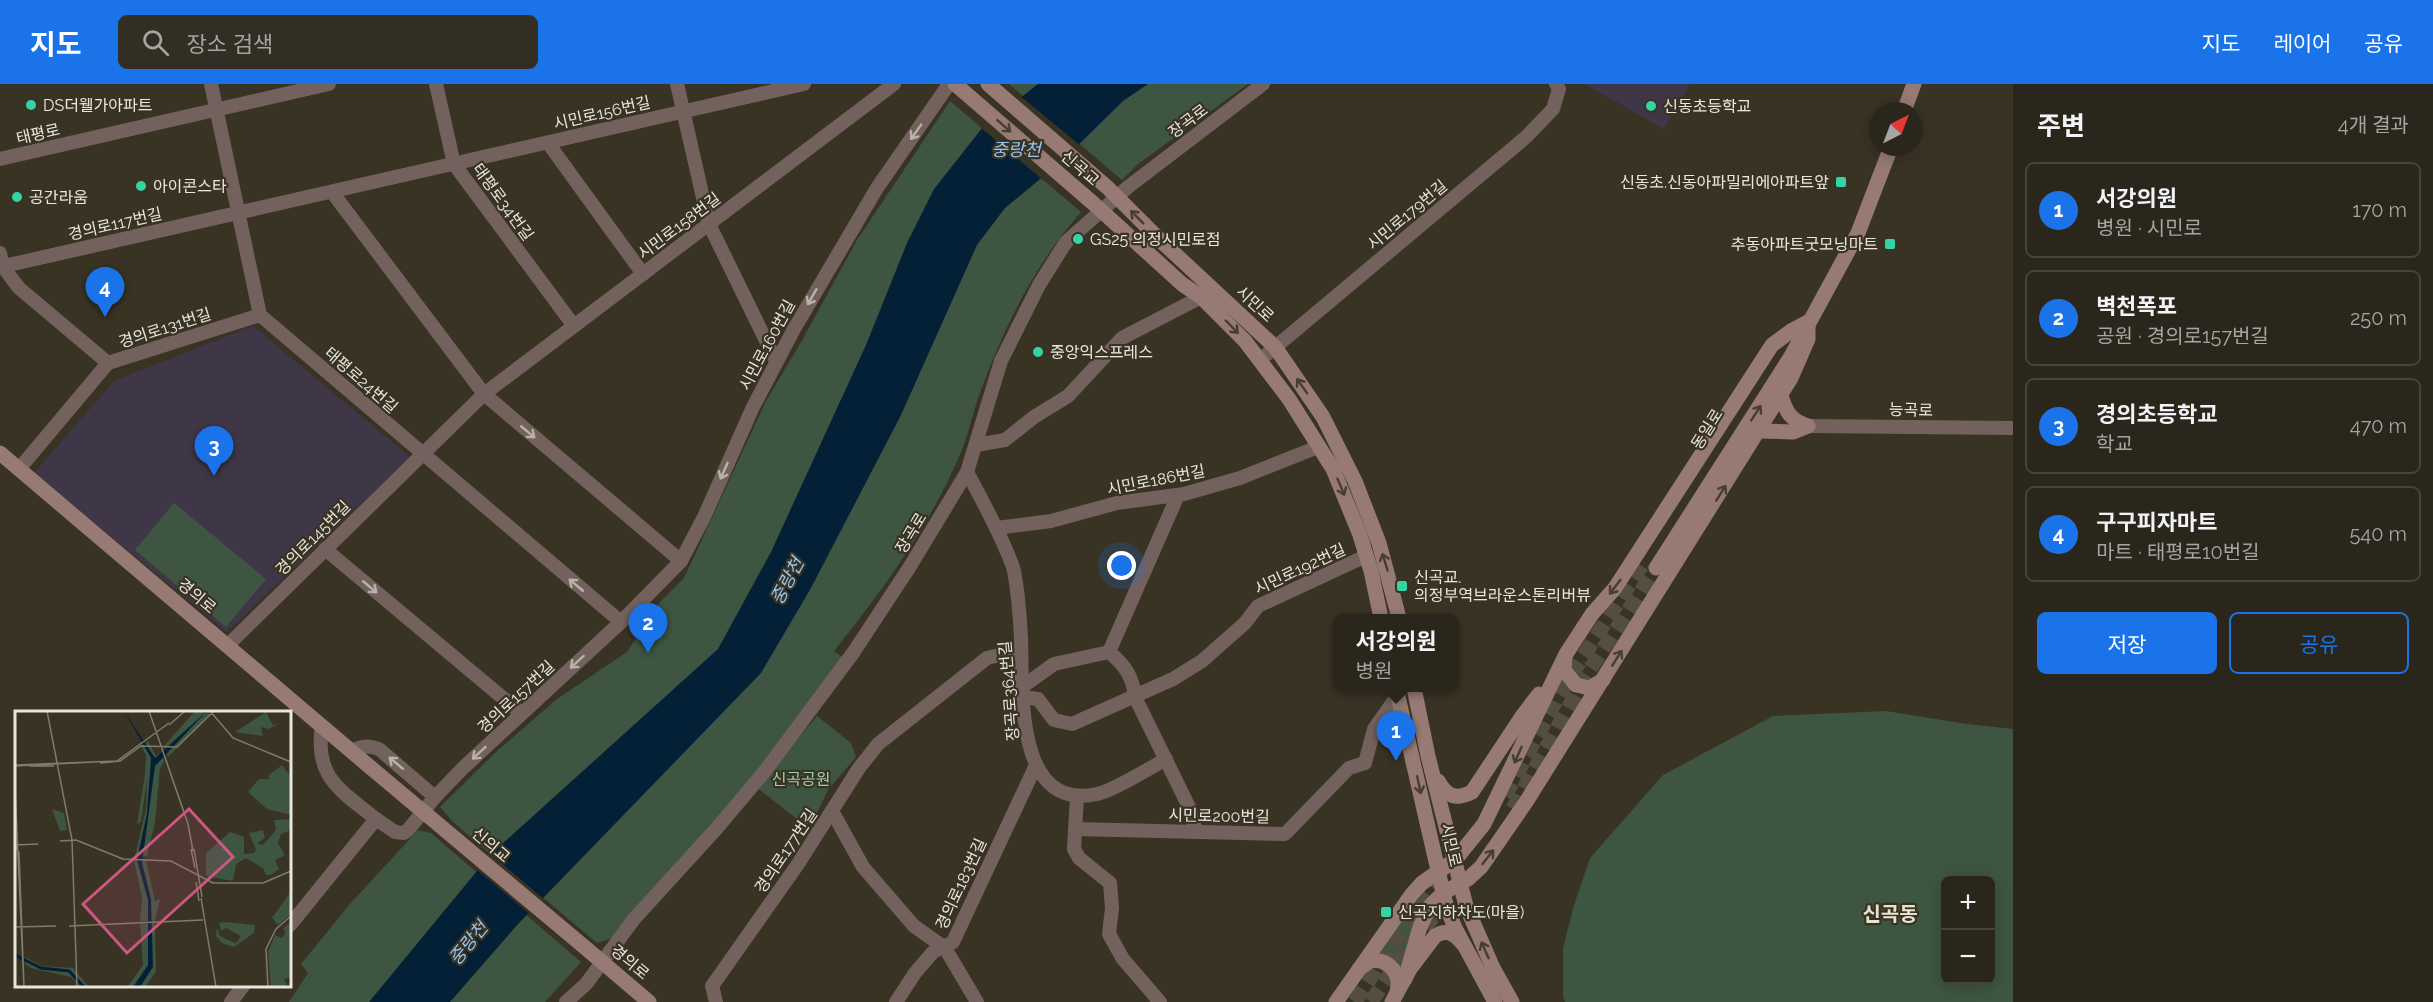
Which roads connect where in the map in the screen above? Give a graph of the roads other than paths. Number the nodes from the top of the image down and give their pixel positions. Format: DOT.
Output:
graph roads {
  1 [pos="211,84"];
  2 [pos="329,84"];
  3 [pos="436,84"];
  4 [pos="677,84"];
  5 [pos="804,84"];
  6 [pos="894,84"];
  7 [pos="988,84"];
  8 [pos="1263,84"];
  9 [pos="1556,84"];
  10 [pos="1914,84"];
  11 [pos="955,85"];
  12 [pos="1907,102"];
  13 [pos="216,110"];
  14 [pos="683,112"];
  15 [pos="548,143"];
  16 [pos="1888,156"];
  17 [pos="0,159"];
  18 [pos="454,164"];
  19 [pos="332,192"];
  20 [pos="1112,192"];
  21 [pos="1098,207"];
  22 [pos="238,214"];
  23 [pos="709,224"];
  24 [pos="1,262"];
  25 [pos="643,274"];
  26 [pos="1201,297"];
  27 [pos="260,315"];
  28 [pos="1809,322"];
  29 [pos="574,326"];
  30 [pos="1275,347"];
  31 [pos="1260,360"];
  32 [pos="776,361"];
  33 [pos="108,363"];
  34 [pos="484,394"];
  35 [pos="1781,395"];
  36 [pos="1808,426"];
  37 [pos="2013,428"];
  38 [pos="1760,431"];
  39 [pos="976,445"];
  40 [pos="1318,447"];
  41 [pos="0,453"];
  42 [pos="421,454"];
  43 [pos="19,469"];
  44 [pos="966,471"];
  45 [pos="1178,495"];
  46 [pos="996,528"];
  47 [pos="325,549"];
  48 [pos="1366,556"];
  49 [pos="681,561"];
  50 [pos="1650,565"];
  51 [pos="1380,614"];
  52 [pos="1398,614"];
  53 [pos="621,622"];
  54 [pos="228,646"];
  55 [pos="1021,650"];
  56 [pos="1109,652"];
  57 [pos="1566,654"];
  58 [pos="1604,679"];
  59 [pos="1022,692"];
  60 [pos="1396,692"];
  61 [pos="1397,692"];
  62 [pos="1415,692"];
  63 [pos="1135,697"];
  64 [pos="521,713"];
  65 [pos="322,726"];
  66 [pos="351,751"];
  67 [pos="1428,756"];
  68 [pos="1166,759"];
  69 [pos="1036,765"];
  70 [pos="370,767"];
  71 [pos="1077,796"];
  72 [pos="435,797"];
  73 [pos="832,812"];
  74 [pos="376,819"];
  75 [pos="1075,829"];
  76 [pos="1196,831"];
  77 [pos="1455,860"];
  78 [pos="1439,872"];
  79 [pos="1460,883"];
  80 [pos="1443,893"];
  81 [pos="291,924"];
  82 [pos="945,948"];
  83 [pos="588,950"];
  84 [pos="1468,954"];
  85 [pos="602,962"];
  86 [pos="1358,969"];
  87 [pos="1405,979"];
  88 [pos="242,987"];
  89 [pos="1394,998"];
  90 [pos="231,1002"];
  91 [pos="566,1002"];
  92 [pos="649,1002"];
  93 [pos="716,1002"];
  94 [pos="896,1002"];
  95 [pos="977,1002"];
  96 [pos="1160,1002"];
  97 [pos="1336,1002"];
  98 [pos="1495,1002"];
  99 [pos="1512,1002"];
  1 -- 13 [label="street"];
  2 -- 13 [label="street, 태평로"];
  3 -- 18 [label="street, 태평로34번길"];
  4 -- 14 [label="street"];
  5 -- 14 [label="street, 시민로156번길"];
  6 -- 23 [label="street, 시민로158번길"];
  7 -- 20 [label="street, 시민로"];
  8 -- 20 [label="street, 장곡로"];
  9 -- 30 [label="street, 시민로179번길"];
  10 -- 12 [label="street"];
  11 -- 21 [label="street, 신곡교, one-way"];
  11 -- 32 [label="street, 시민로160번길, one-way"];
  13 -- 17 [label="street, 태평로"];
  13 -- 22 [label="street"];
  14 -- 15 [label="street, 시민로156번길"];
  14 -- 23 [label="street"];
  15 -- 18 [label="street, 시민로156번길"];
  15 -- 25 [label="street, 시민로156번길"];
  16 -- 28 [label="street, 동일로"];
  18 -- 19 [label="street, 시민로156번길"];
  18 -- 29 [label="street, 태평로34번길"];
  19 -- 22 [label="street, 시민로156번길"];
  19 -- 34 [label="street"];
  20 -- 21 [label="street, 장곡로"];
  30 -- 20 [label="street, 시민로, one-way"];
  21 -- 26 [label="street, 시민로"];
  21 -- 39 [label="street, 장곡로"];
  22 -- 24 [label="street, 경의로117번길"];
  22 -- 27 [label="street"];
  23 -- 25 [label="street, 시민로158번길"];
  23 -- 32 [label="street"];
  24 -- 33 [label="street"];
  25 -- 29 [label="street, 시민로158번길"];
  26 -- 31 [label="street, 시민로, one-way"];
  26 -- 39 [label="street"];
  27 -- 33 [label="street, 경의로131번길"];
  27 -- 42 [label="street, 태평로24번길"];
  28 -- 35 [label="street"];
  28 -- 50 [label="street, 동일로"];
  28 -- 57 [label="street, one-way"];
  29 -- 34 [label="street, 시민로158번길"];
  30 -- 31 [label="street, 시민로179번길"];
  52 -- 30 [label="street, 시민로, one-way"];
  31 -- 40 [label="street, 시민로"];
  32 -- 49 [label="street, 시민로160번길, one-way"];
  33 -- 43 [label="street, 경의로131번길"];
  34 -- 42 [label="street, 시민로158번길"];
  34 -- 49 [label="street, one-way"];
  35 -- 36 [label="street"];
  38 -- 35 [label="street, one-way"];
  36 -- 37 [label="street, 능곡로"];
  36 -- 38 [label="street"];
  58 -- 38 [label="street, one-way"];
  39 -- 44 [label="street, 장곡로"];
  40 -- 45 [label="street, 시민로186번길"];
  40 -- 48 [label="street, 시민로, one-way"];
  41 -- 43 [label="street, 경의로"];
  42 -- 47 [label="street, 경의로145번길"];
  53 -- 42 [label="street, 태평로24번길, one-way"];
  43 -- 54 [label="street, 경의로"];
  44 -- 46 [label="street, 장곡로364번길"];
  44 -- 85 [label="street, 장곡로"];
  45 -- 46 [label="street, 시민로186번길"];
  45 -- 56 [label="street"];
  46 -- 55 [label="street, 장곡로364번길"];
  47 -- 54 [label="street, 경의로145번길"];
  47 -- 64 [label="street, one-way"];
  48 -- 51 [label="street, 시민로"];
  48 -- 63 [label="street, 시민로192번길"];
  49 -- 53 [label="street, 시민로160번길"];
  53 -- 64 [label="street, 경의로157번길, one-way"];
  54 -- 65 [label="street, 경의로"];
  55 -- 59 [label="street, 장곡로364번길"];
  55 -- 73 [label="street, 경의로177번길"];
  56 -- 59 [label="street"];
  56 -- 63 [label="street"];
  57 -- 58 [label="street"];
  57 -- 67 [label="street"];
  57 -- 77 [label="street, one-way"];
  79 -- 58 [label="street, one-way"];
  59 -- 63 [label="street, 시민로192번길"];
  59 -- 69 [label="street, 장곡로364번길"];
  60 -- 76 [label="street, 시민로200번길"];
  61 -- 78 [label="street, 시민로, one-way"];
  62 -- 67 [label="street, 시민로"];
  63 -- 68 [label="street"];
  64 -- 72 [label="street, 경의로157번길, one-way"];
  65 -- 66 [label="street, 경의로"];
  65 -- 74 [label="street"];
  66 -- 70 [label="street, 경의로"];
  72 -- 66 [label="street, one-way"];
  67 -- 77 [label="street, 시민로"];
  68 -- 71 [label="street"];
  68 -- 76 [label="street"];
  69 -- 71 [label="street, 장곡로364번길"];
  69 -- 82 [label="street, 경의로183번길"];
  70 -- 83 [label="street, 신의교, bridge"];
  71 -- 75 [label="street"];
  72 -- 74 [label="street, 경의로157번길"];
  73 -- 82 [label="street"];
  73 -- 93 [label="street, 경의로177번길"];
  74 -- 81 [label="street"];
  75 -- 76 [label="street, 시민로200번길"];
  75 -- 96 [label="street"];
  77 -- 78 [label="street"];
  77 -- 79 [label="street, 시민로"];
  78 -- 80 [label="street, 시민로"];
  78 -- 86 [label="street"];
  79 -- 80 [label="street"];
  99 -- 79 [label="street, 시민로, one-way"];
  80 -- 84 [label="street, 시민로"];
  80 -- 87 [label="street"];
  82 -- 94 [label="street, 경의로183번길"];
  82 -- 95 [label="street"];
  83 -- 85 [label="street, 경의로"];
  84 -- 87 [label="street"];
  84 -- 98 [label="street, 시민로"];
  85 -- 91 [label="street, 장곡로"];
  85 -- 92 [label="street, 경의로"];
  86 -- 89 [label="street"];
  86 -- 97 [label="street"];
  87 -- 89 [label="street"];
  88 -- 90 [label="street"];
}
